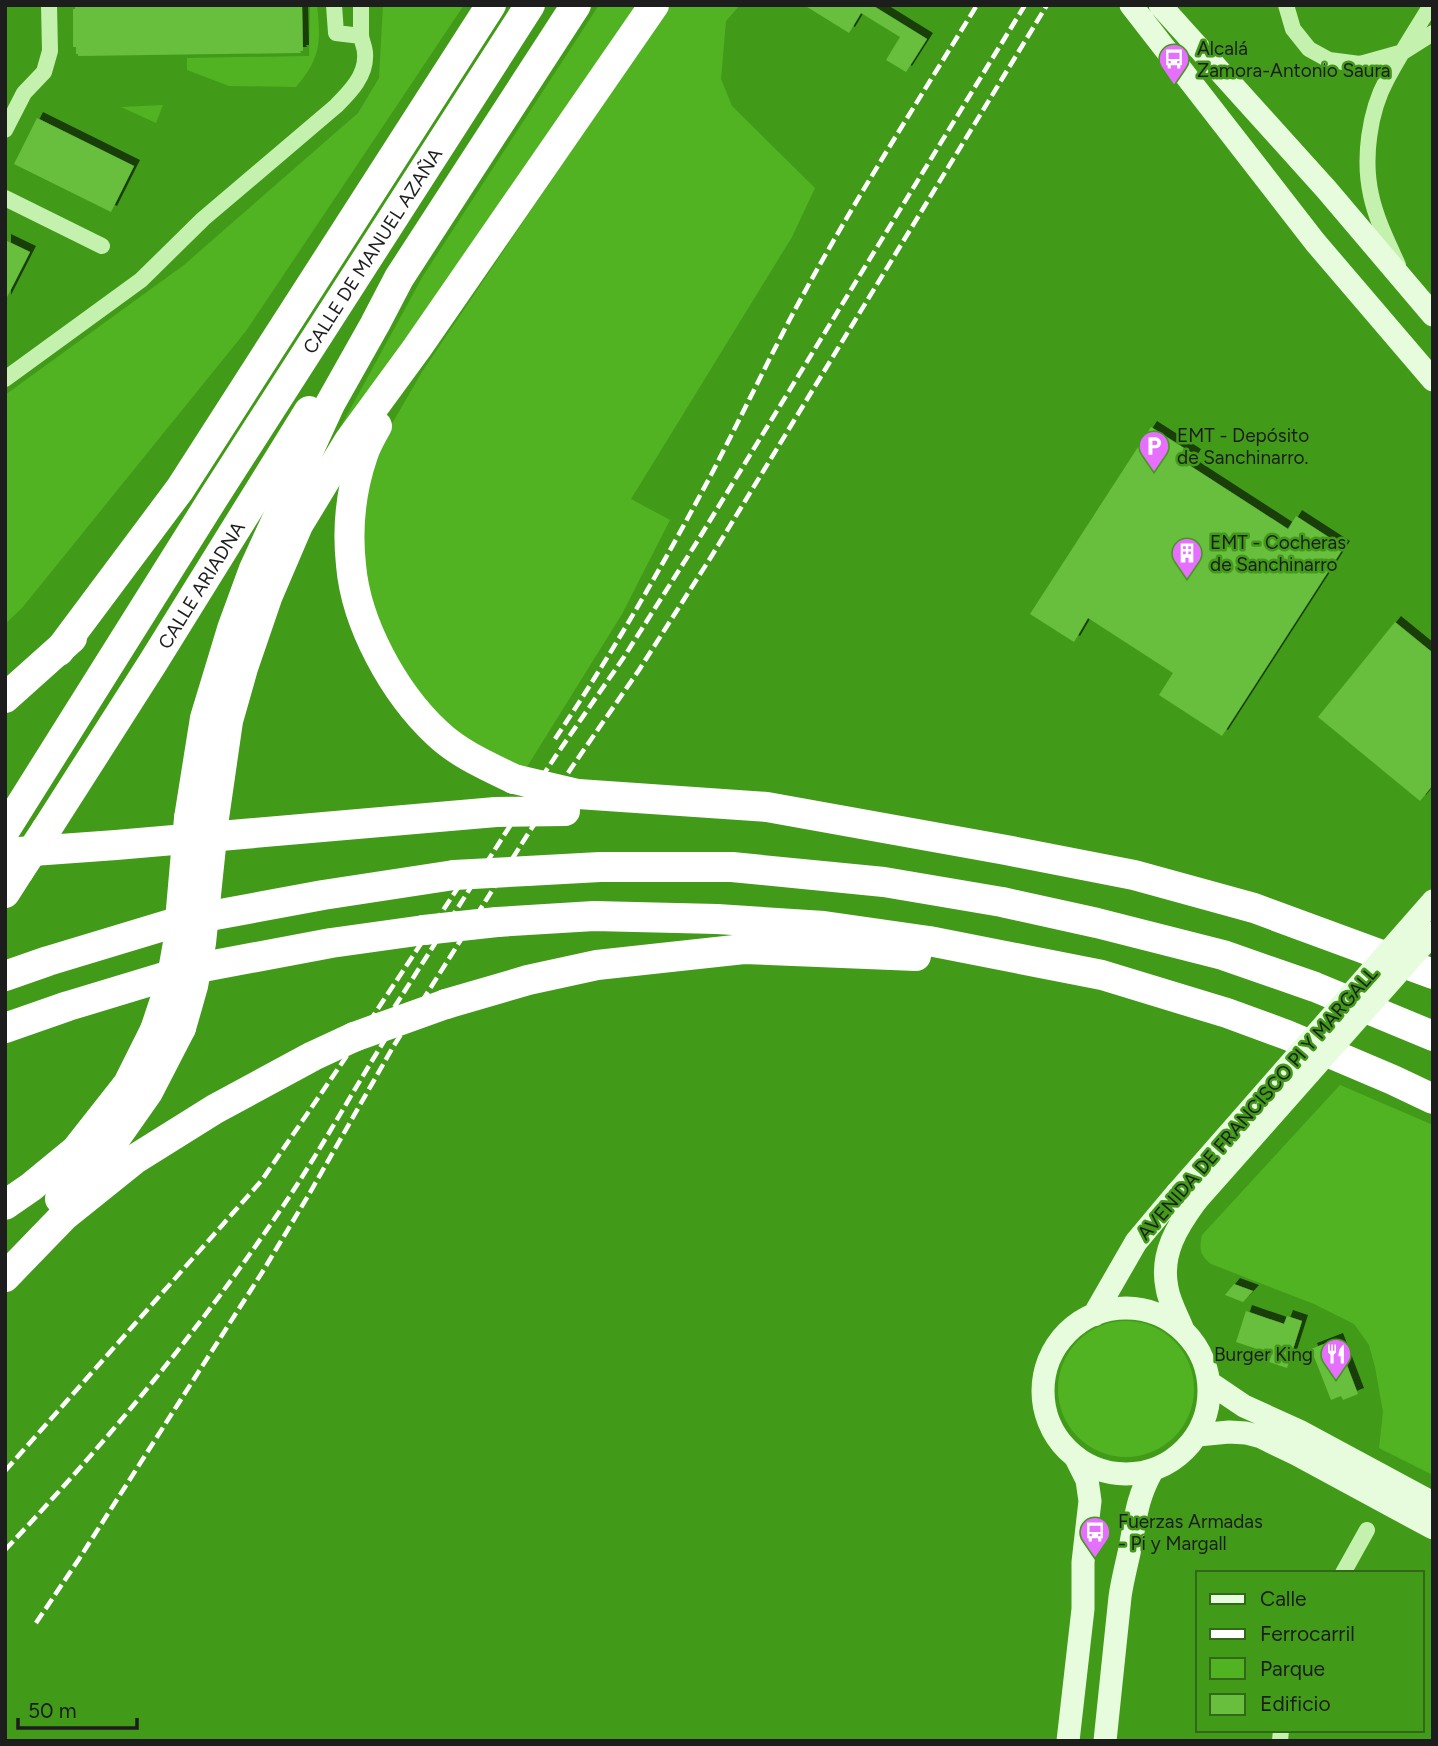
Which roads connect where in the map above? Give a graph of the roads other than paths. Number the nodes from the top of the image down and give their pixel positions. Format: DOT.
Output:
graph roads {
  1 [pos="49,5"];
  2 [pos="334,5"];
  3 [pos="361,5"];
  4 [pos="491,5"];
  5 [pos="530,5"];
  6 [pos="576,5"];
  7 [pos="654,5"];
  8 [pos="1130,5"];
  9 [pos="1160,5"];
  10 [pos="1286,5"];
  11 [pos="1431,5"];
  12 [pos="1433,33"];
  13 [pos="361,36"];
  14 [pos="1403,52"];
  15 [pos="5,130"];
  16 [pos="5,198"];
  17 [pos="102,247"];
  18 [pos="399,278"];
  19 [pos="1408,287"];
  20 [pos="1433,315"];
  21 [pos="417,348"];
  22 [pos="5,379"];
  23 [pos="1433,380"];
  24 [pos="214,497"];
  25 [pos="59,651"];
  26 [pos="5,698"];
  27 [pos="571,802"];
  28 [pos="202,818"];
  29 [pos="5,830"];
  30 [pos="10,872"];
  31 [pos="884,882"];
  32 [pos="1433,901"];
  33 [pos="1433,933"];
  34 [pos="1032,961"];
  35 [pos="1433,974"];
  36 [pos="5,976"];
  37 [pos="1433,1021"];
  38 [pos="5,1028"];
  39 [pos="168,1029"];
  40 [pos="1433,1036"];
  41 [pos="1433,1099"];
  42 [pos="1186,1197"];
  43 [pos="5,1206"];
  44 [pos="5,1258"];
  45 [pos="5,1277"];
  46 [pos="1094,1315"];
  47 [pos="1183,1330"];
  48 [pos="1210,1383"];
  49 [pos="1198,1435"];
  50 [pos="1076,1458"];
  51 [pos="1152,1471"];
  52 [pos="1433,1503"];
  53 [pos="1433,1528"];
  54 [pos="1367,1530"];
  55 [pos="1344,1571"];
  56 [pos="1068,1741"];
  57 [pos="1105,1741"];
  1 -- 15 [label="street"];
  2 -- 13 [label="street"];
  3 -- 13 [label="street"];
  4 -- 25 [label="highway"];
  5 -- 24 [label="highway, CALLE DE MANUEL AZAÑA"];
  6 -- 18 [label="highway, CALLE DE MANUEL AZAÑA"];
  7 -- 21 [label="highway"];
  8 -- 23 [label="street"];
  9 -- 19 [label="street"];
  10 -- 14 [label="street"];
  11 -- 14 [label="street"];
  12 -- 14 [label="street"];
  13 -- 22 [label="street"];
  14 -- 19 [label="street"];
  16 -- 17 [label="street"];
  18 -- 28 [label="highway"];
  18 -- 30 [label="highway, CALLE ARIADNA, bridge"];
  19 -- 20 [label="street"];
  21 -- 27 [label="highway, bridge"];
  21 -- 28 [label="highway"];
  24 -- 25 [label="highway"];
  24 -- 29 [label="highway, CALLE ARIADNA"];
  25 -- 26 [label="highway"];
  27 -- 30 [label="highway, bridge"];
  27 -- 35 [label="highway"];
  28 -- 39 [label="highway, bridge"];
  31 -- 36 [label="highway, bridge"];
  31 -- 37 [label="highway"];
  31 -- 40 [label="highway"];
  32 -- 42 [label="street, AVENIDA DE FRANCISCO PI Y MARGALL, bridge"];
  33 -- 42 [label="street, AVENIDA DE FRANCISCO PI Y MARGALL, bridge"];
  34 -- 38 [label="highway, bridge"];
  34 -- 41 [label="highway"];
  34 -- 45 [label="highway, bridge"];
  39 -- 43 [label="highway"];
  39 -- 44 [label="highway"];
  42 -- 46 [label="street, AVENIDA DE FRANCISCO PI Y MARGALL"];
  42 -- 47 [label="street, AVENIDA DE FRANCISCO PI Y MARGALL"];
  46 -- 47 [label="street"];
  46 -- 50 [label="street"];
  47 -- 48 [label="street"];
  48 -- 49 [label="street"];
  48 -- 52 [label="street"];
  49 -- 51 [label="street"];
  49 -- 53 [label="street"];
  50 -- 51 [label="street"];
  50 -- 56 [label="street"];
  51 -- 57 [label="street"];
  54 -- 55 [label="street"];
}
